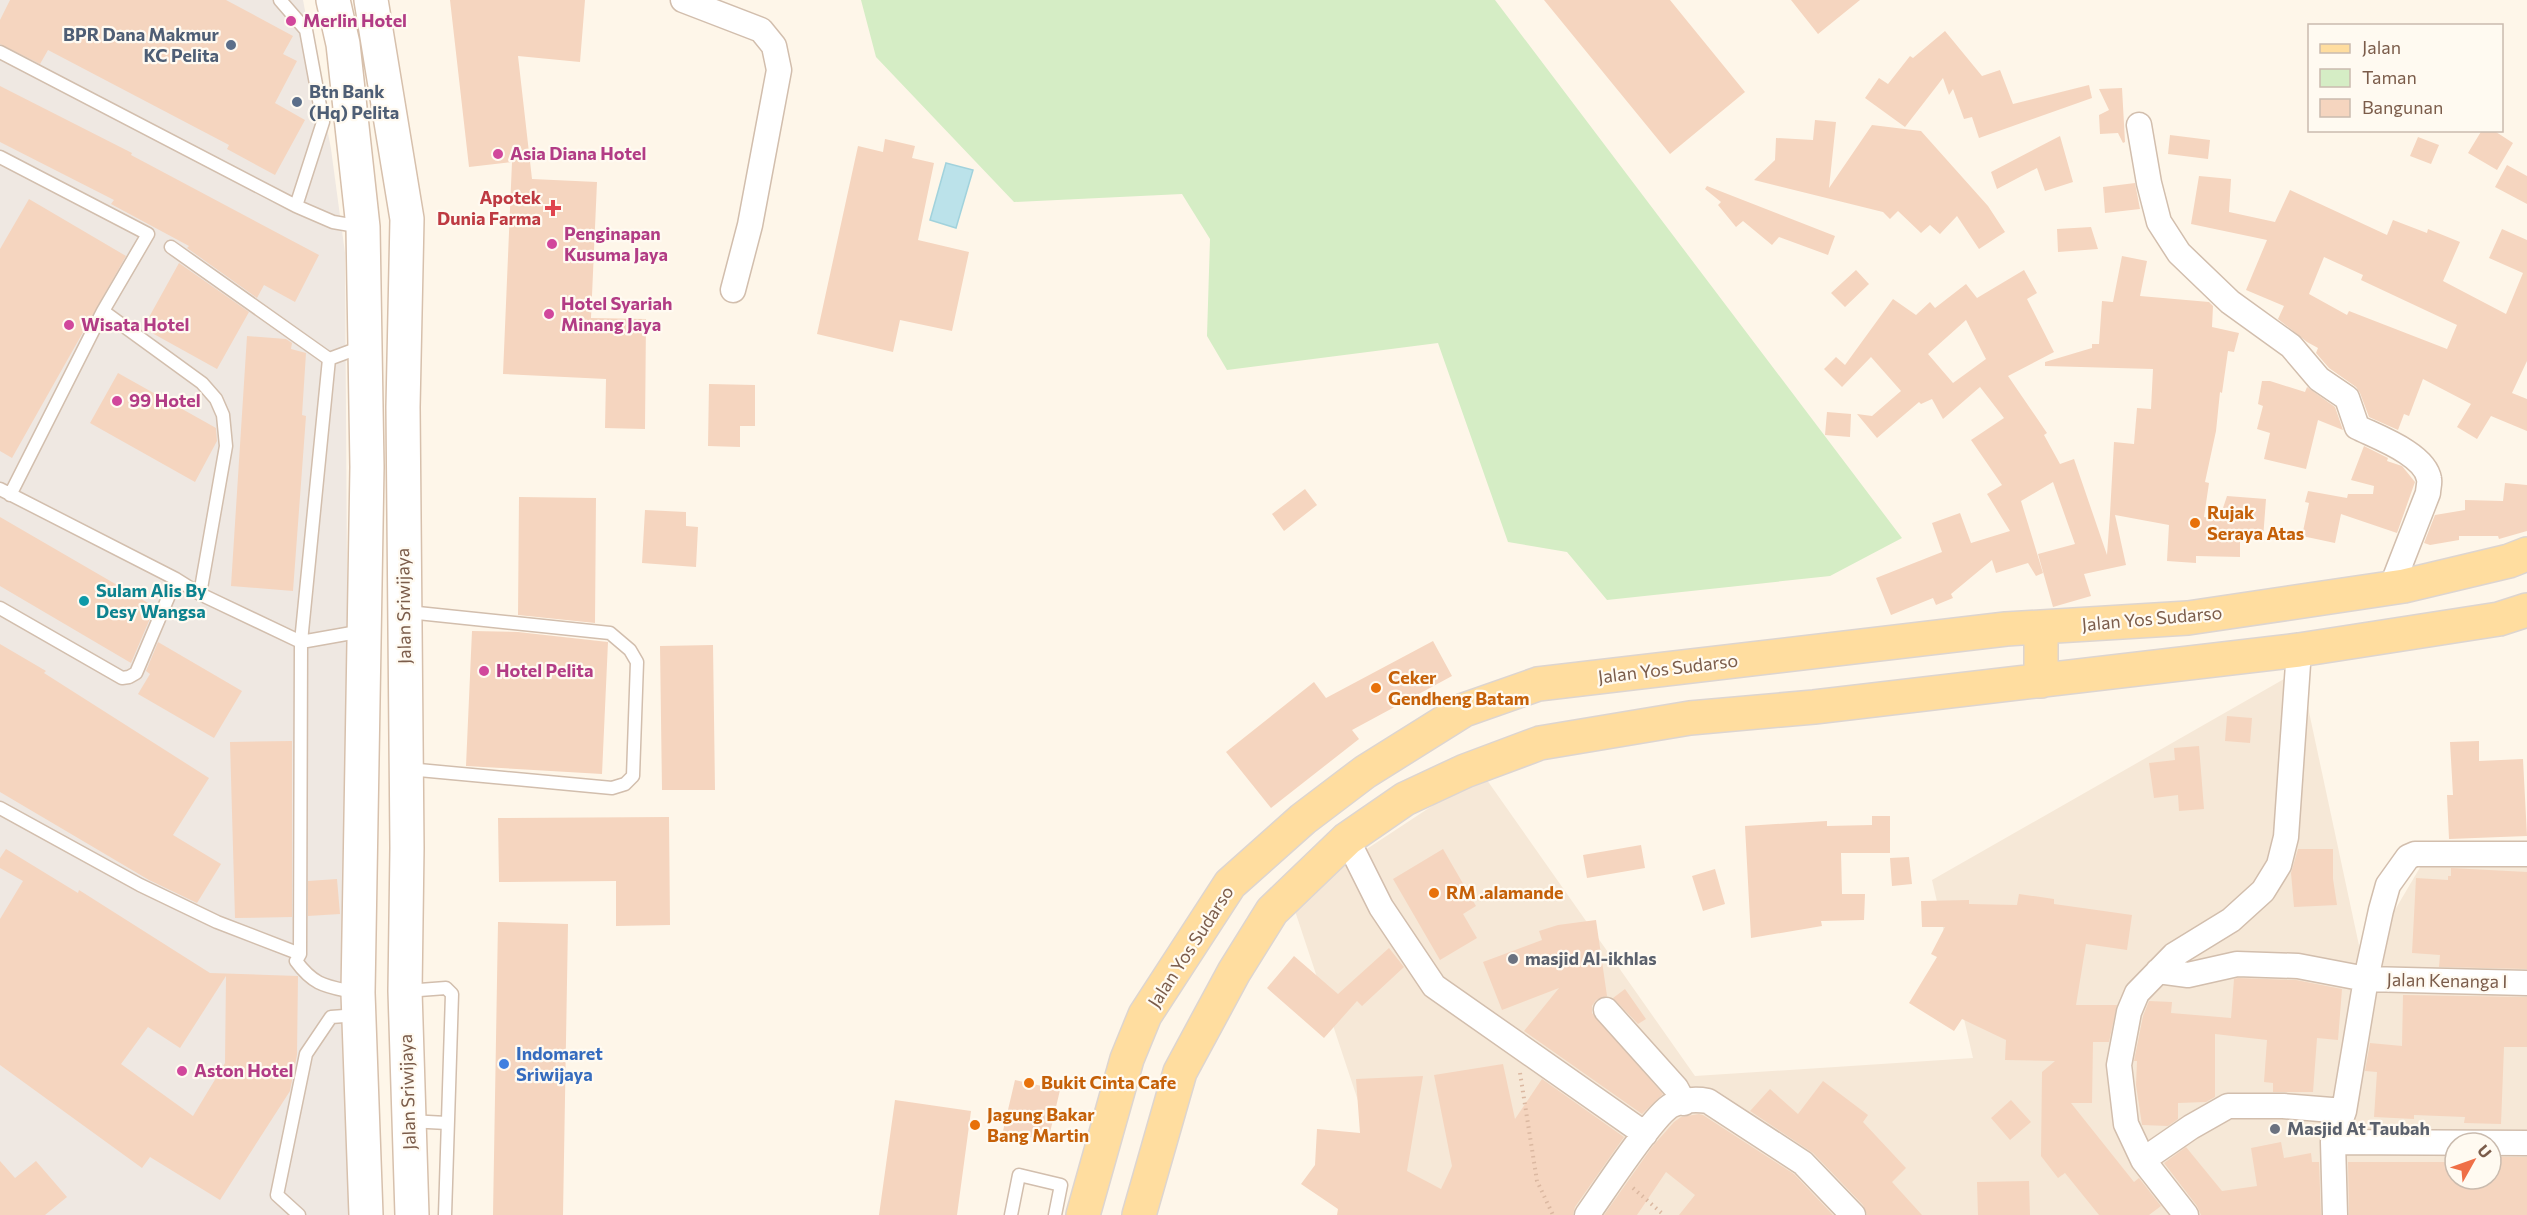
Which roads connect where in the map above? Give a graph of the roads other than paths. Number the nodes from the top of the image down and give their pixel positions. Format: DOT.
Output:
graph roads {
  1 [pos="280,0"];
  2 [pos="333,0"];
  3 [pos="370,0"];
  4 [pos="683,0"];
  5 [pos="0,52"];
  6 [pos="2139,125"];
  7 [pos="0,157"];
  8 [pos="296,206"];
  9 [pos="363,227"];
  10 [pos="171,247"];
  11 [pos="733,290"];
  12 [pos="103,311"];
  13 [pos="405,323"];
  14 [pos="365,334"];
  15 [pos="329,359"];
  16 [pos="5,492"];
  17 [pos="2527,554"];
  18 [pos="176,579"];
  19 [pos="2391,588"];
  20 [pos="200,594"];
  21 [pos="0,608"];
  22 [pos="2527,610"];
  23 [pos="403,611"];
  24 [pos="2041,627"];
  25 [pos="364,630"];
  26 [pos="301,642"];
  27 [pos="2299,650"];
  28 [pos="2041,681"];
  29 [pos="406,769"];
  30 [pos="0,808"];
  31 [pos="1347,839"];
  32 [pos="361,848"];
  33 [pos="407,848"];
  34 [pos="2527,854"];
  35 [pos="300,954"];
  36 [pos="2158,971"];
  37 [pos="2366,980"];
  38 [pos="2527,983"];
  39 [pos="405,991"];
  40 [pos="359,1004"];
  41 [pos="1606,1010"];
  42 [pos="1684,1102"];
  43 [pos="2344,1110"];
  44 [pos="408,1121"];
  45 [pos="447,1123"];
  46 [pos="1645,1134"];
  47 [pos="2333,1142"];
  48 [pos="2527,1143"];
  49 [pos="2143,1160"];
  50 [pos="299,1215"];
  51 [pos="366,1215"];
  52 [pos="412,1215"];
  53 [pos="445,1215"];
  54 [pos="1011,1215"];
  55 [pos="1055,1215"];
  56 [pos="1083,1215"];
  57 [pos="1139,1215"];
  58 [pos="1587,1215"];
  59 [pos="1853,1215"];
  60 [pos="2186,1215"];
  61 [pos="2335,1215"];
  1 -- 8 [label="lane"];
  2 -- 9 [label="main road, Jalan Sriwijaya"];
  3 -- 13 [label="main road, Jalan Sriwijaya"];
  4 -- 11 [label="street"];
  5 -- 8 [label="lane"];
  6 -- 19 [label="street"];
  7 -- 12 [label="lane"];
  8 -- 9 [label="lane"];
  9 -- 14 [label="main road, Jalan Sriwijaya"];
  10 -- 15 [label="lane"];
  12 -- 16 [label="lane"];
  12 -- 20 [label="lane"];
  13 -- 14 [label="main road"];
  13 -- 23 [label="main road, Jalan Sriwijaya"];
  14 -- 15 [label="lane"];
  14 -- 25 [label="main road, Jalan Sriwijaya"];
  15 -- 26 [label="lane"];
  16 -- 18 [label="lane"];
  17 -- 19 [label="main road, Jalan Yos Sudarso"];
  18 -- 20 [label="lane"];
  18 -- 21 [label="lane"];
  19 -- 24 [label="main road, Jalan Yos Sudarso"];
  20 -- 26 [label="lane"];
  22 -- 27 [label="main road"];
  23 -- 29 [label="main road, Jalan Sriwijaya"];
  23 -- 29 [label="lane"];
  24 -- 28 [label="main road"];
  24 -- 56 [label="main road, Jalan Yos Sudarso"];
  25 -- 26 [label="lane"];
  25 -- 32 [label="main road, Jalan Sriwijaya"];
  26 -- 35 [label="lane"];
  27 -- 28 [label="main road"];
  27 -- 36 [label="street"];
  28 -- 31 [label="main road"];
  29 -- 33 [label="main road, Jalan Sriwijaya"];
  30 -- 35 [label="lane"];
  31 -- 46 [label="street"];
  31 -- 57 [label="main road"];
  32 -- 33 [label="main road"];
  32 -- 40 [label="main road, Jalan Sriwijaya"];
  33 -- 39 [label="main road, Jalan Sriwijaya"];
  34 -- 37 [label="street"];
  35 -- 40 [label="lane"];
  36 -- 37 [label="street, Jalan Kenanga I"];
  36 -- 49 [label="street"];
  37 -- 38 [label="street, Jalan Kenanga I"];
  37 -- 43 [label="street"];
  39 -- 44 [label="main road, Jalan Sriwijaya"];
  39 -- 45 [label="lane"];
  40 -- 50 [label="lane"];
  40 -- 51 [label="main road, Jalan Sriwijaya"];
  41 -- 42 [label="street"];
  42 -- 46 [label="street"];
  42 -- 59 [label="street"];
  43 -- 47 [label="street"];
  43 -- 49 [label="street"];
  44 -- 45 [label="lane"];
  44 -- 52 [label="main road, Jalan Sriwijaya"];
  45 -- 53 [label="lane"];
  46 -- 58 [label="street"];
  47 -- 48 [label="street"];
  47 -- 61 [label="street"];
  49 -- 60 [label="street"];
  54 -- 55 [label="lane"];
}
